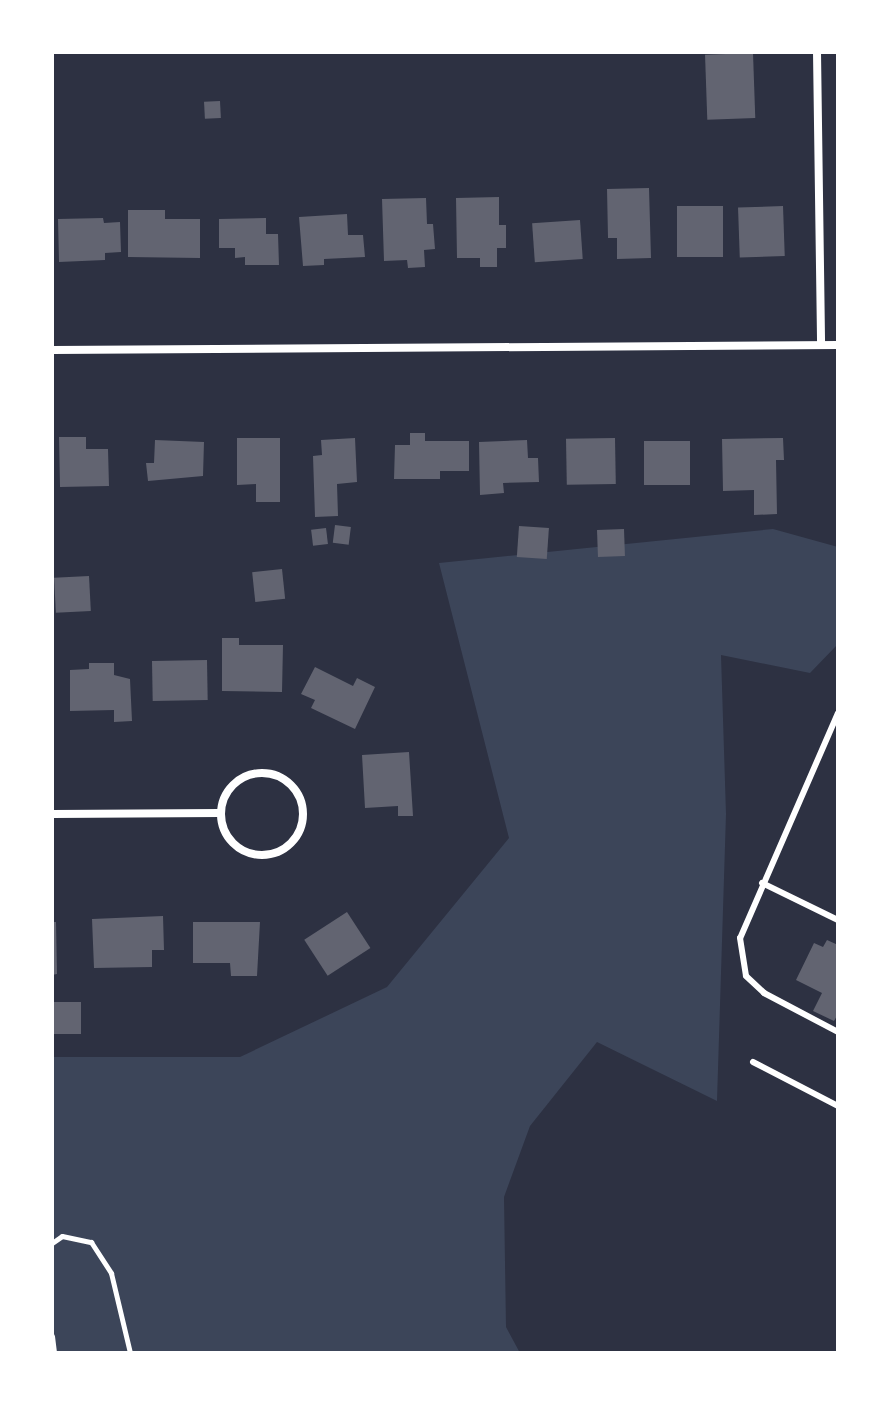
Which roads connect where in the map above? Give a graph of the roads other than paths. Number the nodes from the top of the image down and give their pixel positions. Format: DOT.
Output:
graph roads {
  1 [pos="817,52"];
  2 [pos="821,345"];
  3 [pos="838,345"];
  4 [pos="52,350"];
  5 [pos="838,713"];
  6 [pos="220,813"];
  7 [pos="52,814"];
  8 [pos="762,883"];
  9 [pos="838,920"];
  10 [pos="838,1032"];
  11 [pos="753,1062"];
  12 [pos="838,1106"];
  1 -- 2 [label="street"];
  2 -- 3 [label="street"];
  2 -- 4 [label="street"];
  5 -- 8 [label="lane"];
  6 -- 6 [label="street"];
  6 -- 7 [label="street"];
  8 -- 9 [label="lane"];
  8 -- 10 [label="lane"];
  11 -- 12 [label="lane"];
}
